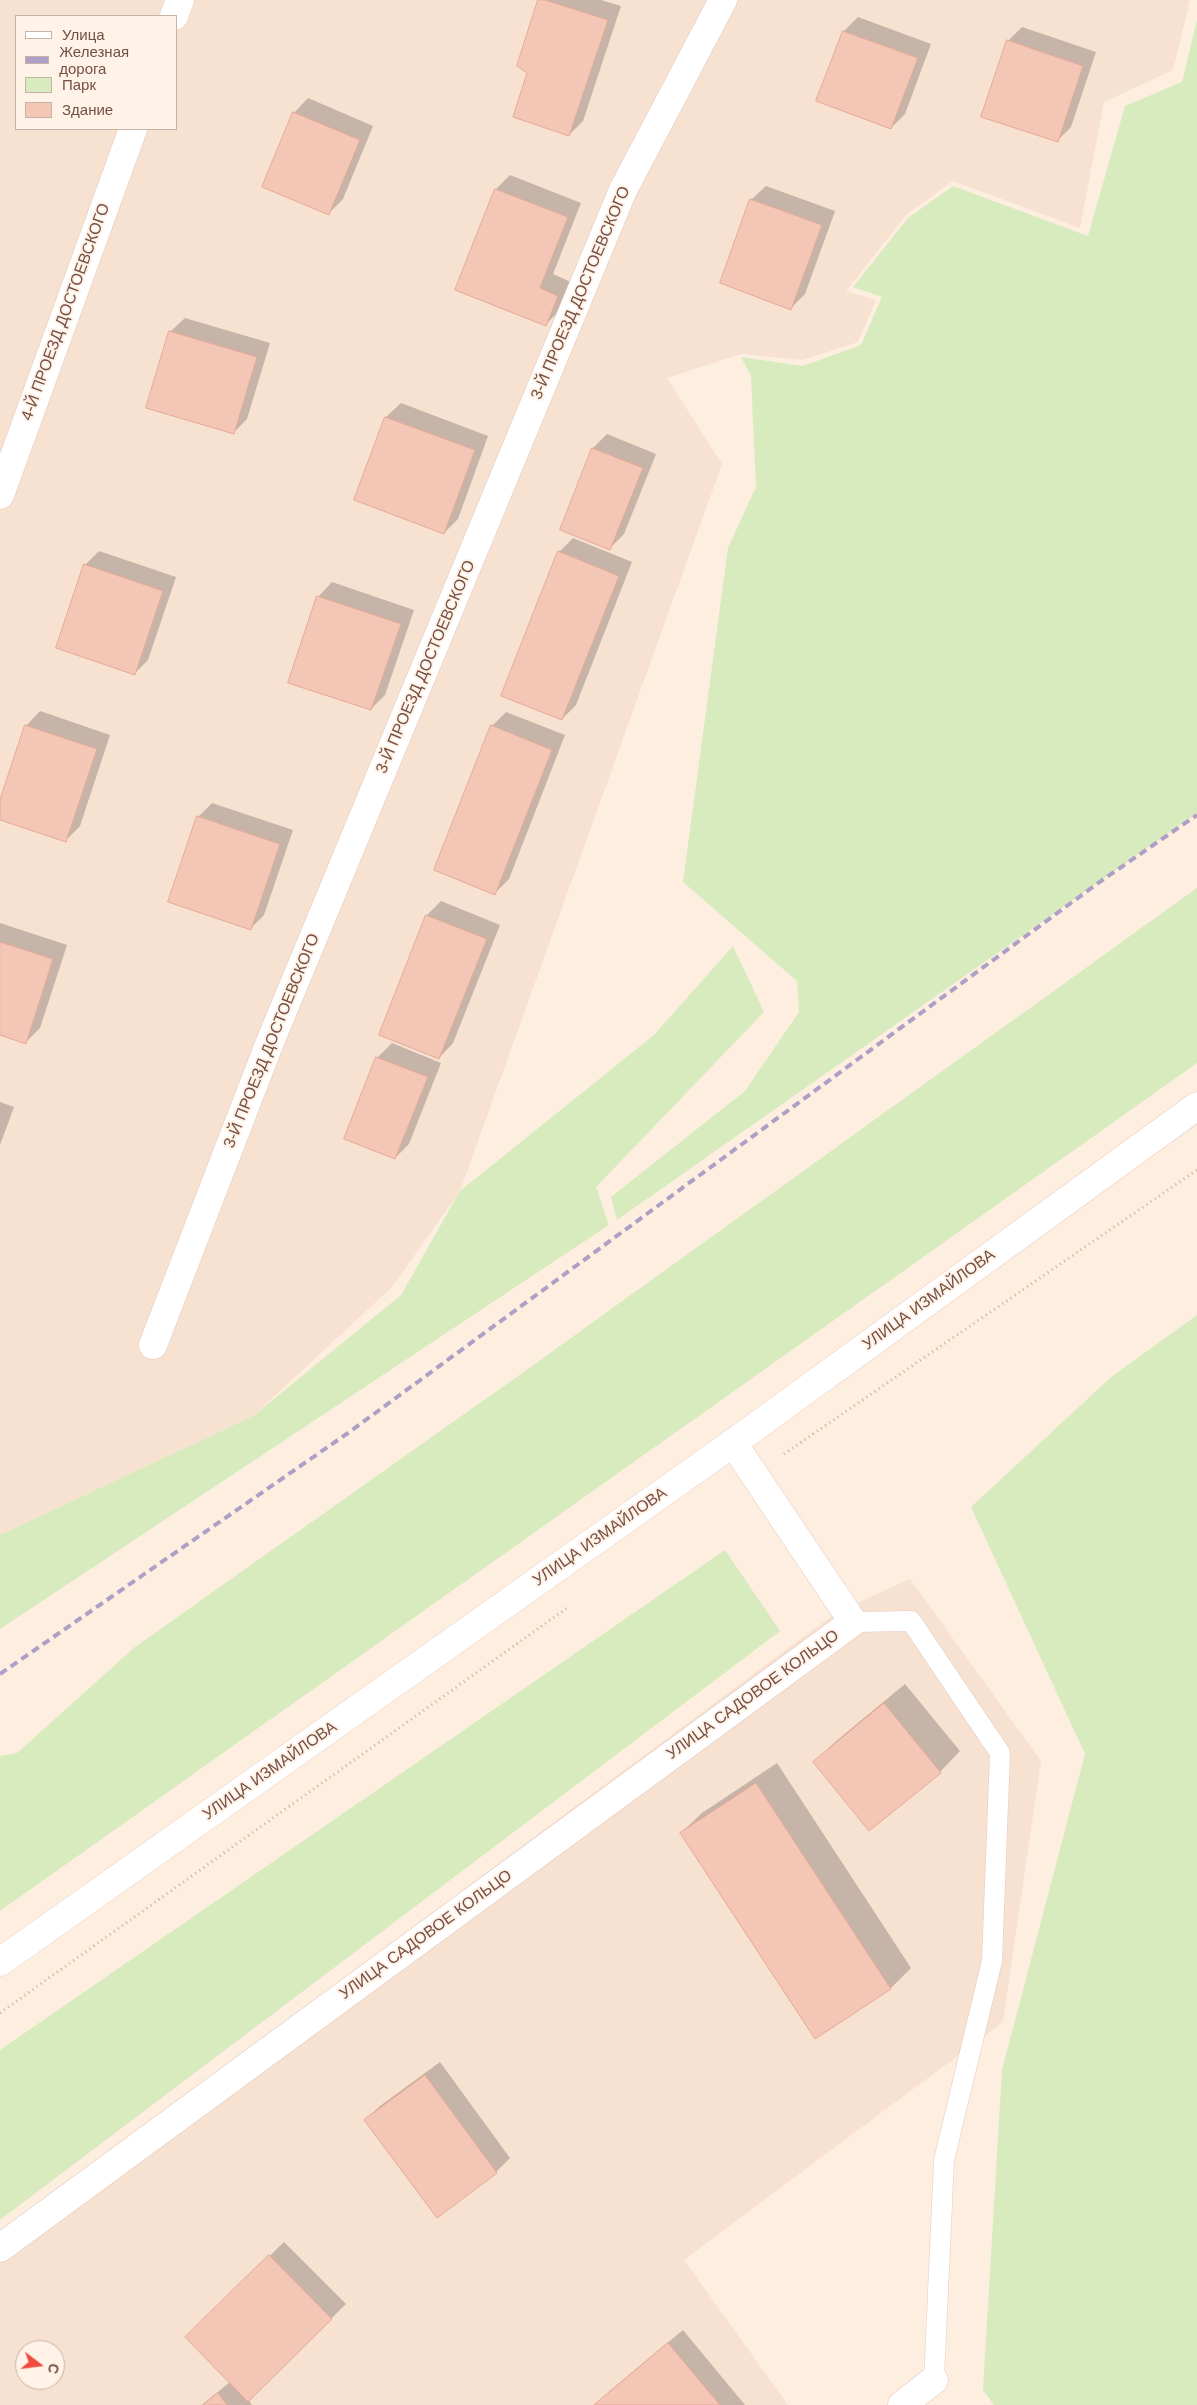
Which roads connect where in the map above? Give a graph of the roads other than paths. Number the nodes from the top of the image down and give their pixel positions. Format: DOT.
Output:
graph roads {
  1 [pos="180,0"];
  2 [pos="723,0"];
  3 [pos="174,15"];
  4 [pos="133,130"];
  5 [pos="0,495"];
  6 [pos="1197,1106"];
  7 [pos="153,1345"];
  8 [pos="733,1443"];
  9 [pos="853,1622"];
  10 [pos="0,1962"];
  11 [pos="0,2248"];
  12 [pos="934,2380"];
  13 [pos="902,2405"];
  1 -- 3 [label="street"];
  2 -- 7 [label="street, 3-Й ПРОЕЗД ДОСТОЕВСКОГО"];
  4 -- 5 [label="street, 4-Й ПРОЕЗД ДОСТОЕВСКОГО"];
  6 -- 8 [label="street, УЛИЦА ИЗМАЙЛОВА"];
  8 -- 9 [label="street"];
  8 -- 10 [label="street, УЛИЦА ИЗМАЙЛОВА"];
  9 -- 11 [label="street, УЛИЦА САДОВОЕ КОЛЬЦО"];
  9 -- 12 [label="lane"];
  12 -- 13 [label="street"];
}
